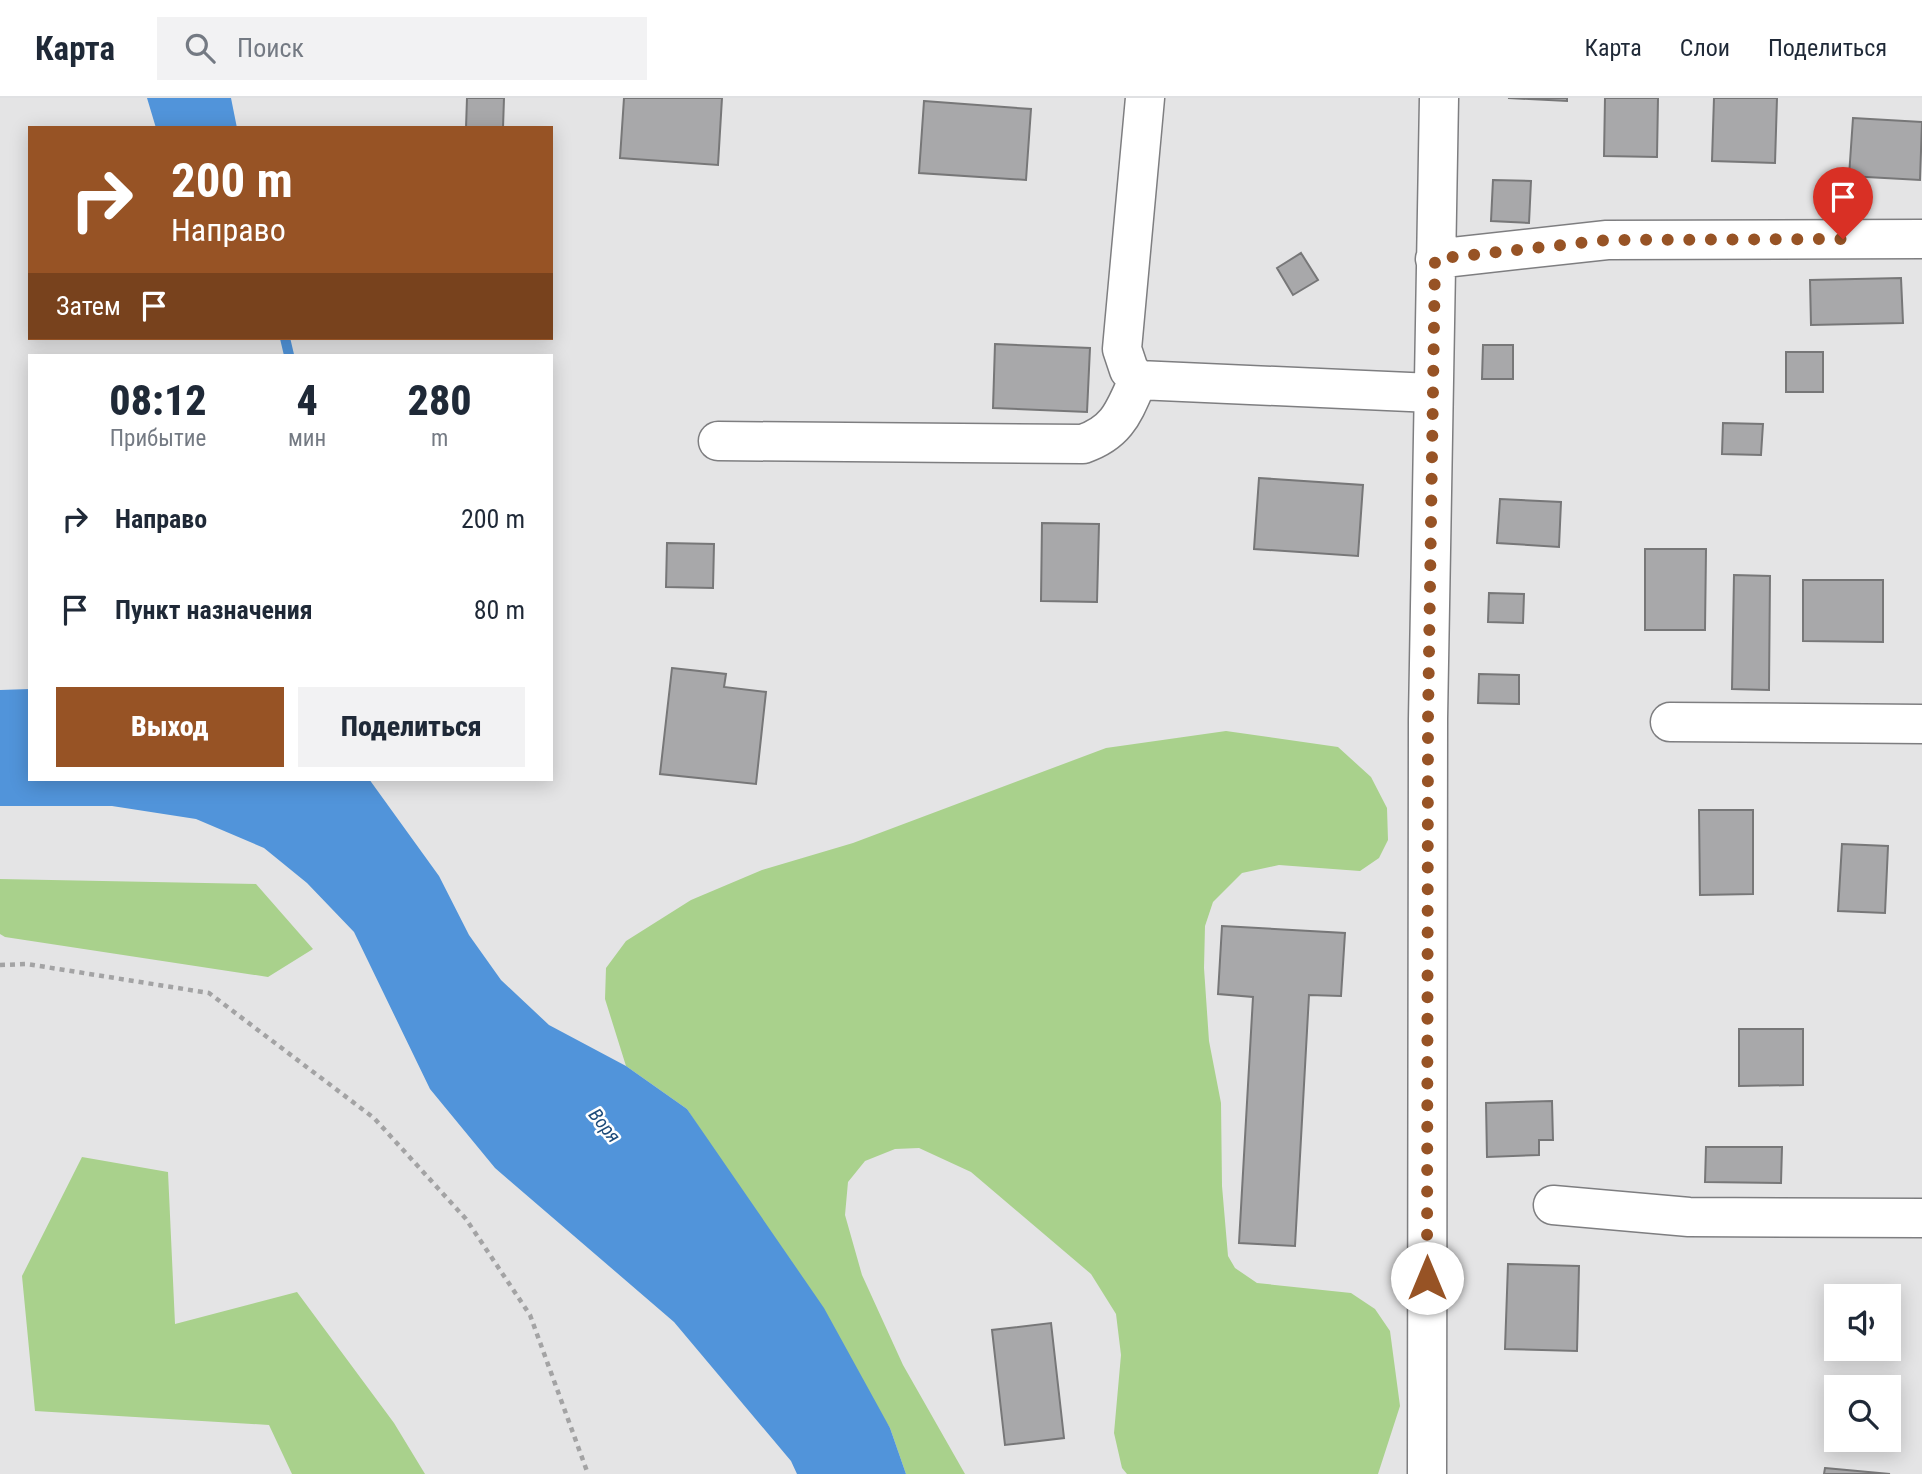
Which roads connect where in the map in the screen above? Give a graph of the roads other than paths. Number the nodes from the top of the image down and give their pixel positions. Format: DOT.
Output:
graph roads {
  1 [pos="1145,98"];
  2 [pos="1439,98"];
  3 [pos="1922,239"];
  4 [pos="1435,259"];
  5 [pos="1138,380"];
  6 [pos="1432,393"];
  7 [pos="718,441"];
  8 [pos="1670,722"];
  9 [pos="1922,724"];
  10 [pos="1553,1205"];
  11 [pos="1922,1217"];
  12 [pos="1427,1474"];
  1 -- 5 [label="street"];
  2 -- 4 [label="street"];
  3 -- 4 [label="street"];
  4 -- 6 [label="street"];
  5 -- 6 [label="street"];
  5 -- 7 [label="street"];
  6 -- 12 [label="street"];
  8 -- 9 [label="street"];
  10 -- 11 [label="street"];
}
